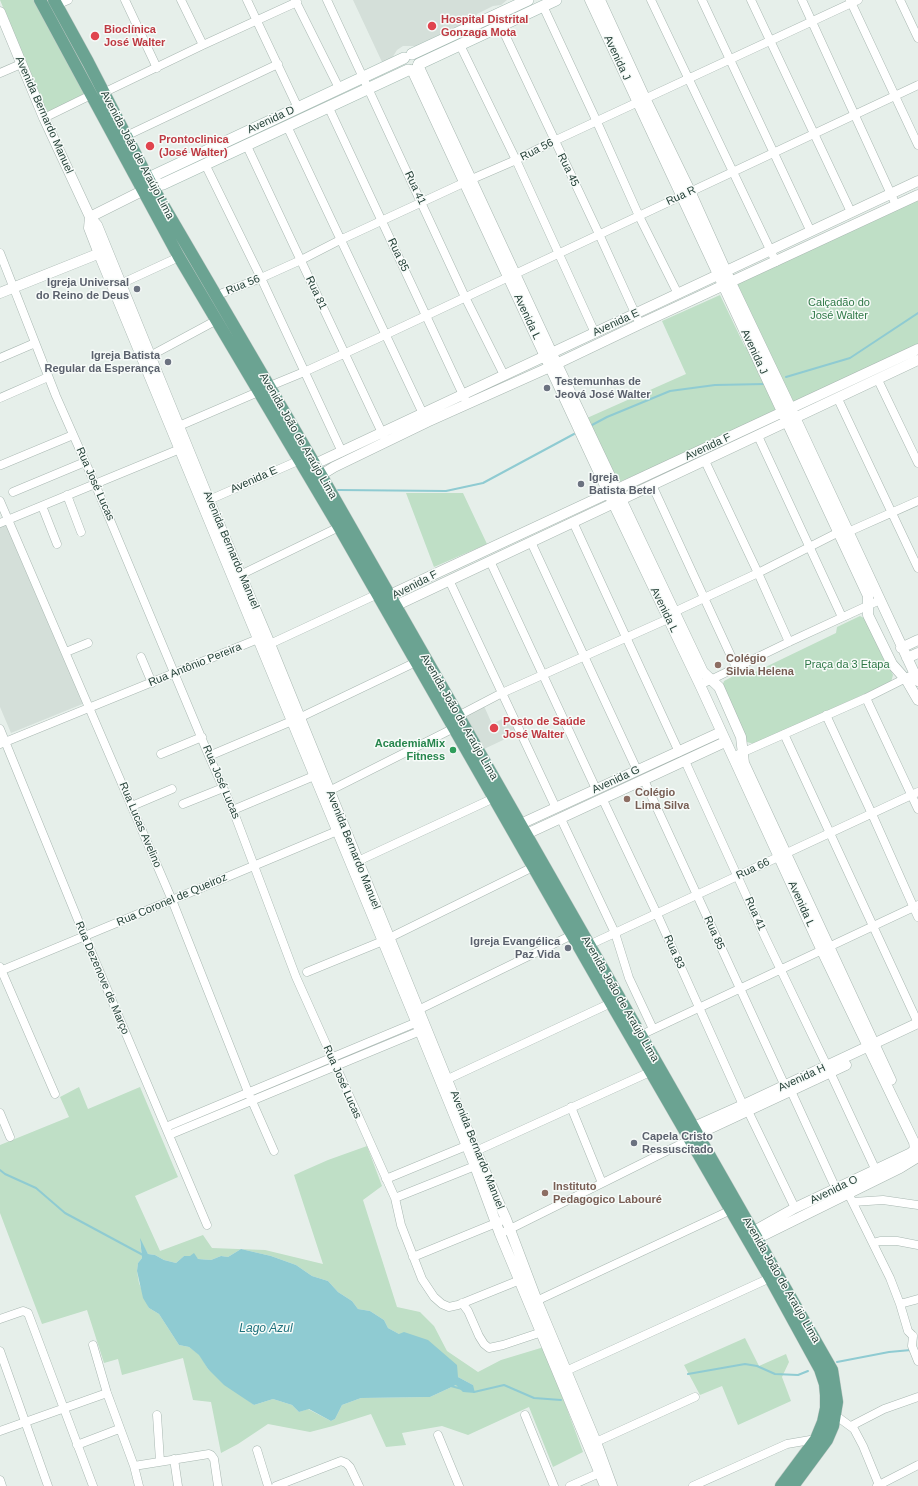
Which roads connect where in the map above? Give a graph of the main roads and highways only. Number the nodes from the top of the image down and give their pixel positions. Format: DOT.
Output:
graph roads {
  1 [pos="40,0"];
  2 [pos="528,0"];
  3 [pos="556,0"];
  4 [pos="55,2"];
  5 [pos="408,56"];
  6 [pos="414,67"];
  7 [pos="145,185"];
  8 [pos="386,598"];
  9 [pos="439,692"];
  10 [pos="452,710"];
  11 [pos="519,831"];
  12 [pos="691,1133"];
  13 [pos="821,1440"];
  14 [pos="781,1486"];
  15 [pos="793,1486"];
  1 -- 7 [label="main road, Avenida João de Araújo Lima"];
  2 -- 5 [label="main road, Avenida D"];
  3 -- 6 [label="main road, Avenida D"];
  4 -- 7 [label="main road, Avenida João de Araújo Lima"];
  5 -- 6 [label="main road"];
  5 -- 7 [label="main road, Avenida D"];
  6 -- 7 [label="main road, Avenida D"];
  7 -- 8 [label="main road, Avenida João de Araújo Lima"];
  7 -- 8 [label="main road, Avenida João de Araújo Lima"];
  8 -- 9 [label="main road, Avenida João de Araújo Lima"];
  8 -- 9 [label="main road, Avenida João de Araújo Lima"];
  9 -- 10 [label="main road, Avenida João de Araújo Lima"];
  10 -- 11 [label="main road, Avenida João de Araújo Lima"];
  10 -- 11 [label="main road, Avenida João de Araújo Lima"];
  11 -- 12 [label="main road, Avenida João de Araújo Lima"];
  11 -- 12 [label="main road, Avenida João de Araújo Lima"];
  12 -- 13 [label="main road, Avenida João de Araújo Lima"];
  12 -- 13 [label="main road, Avenida João de Araújo Lima"];
  13 -- 14 [label="main road"];
  13 -- 15 [label="main road"];
}
